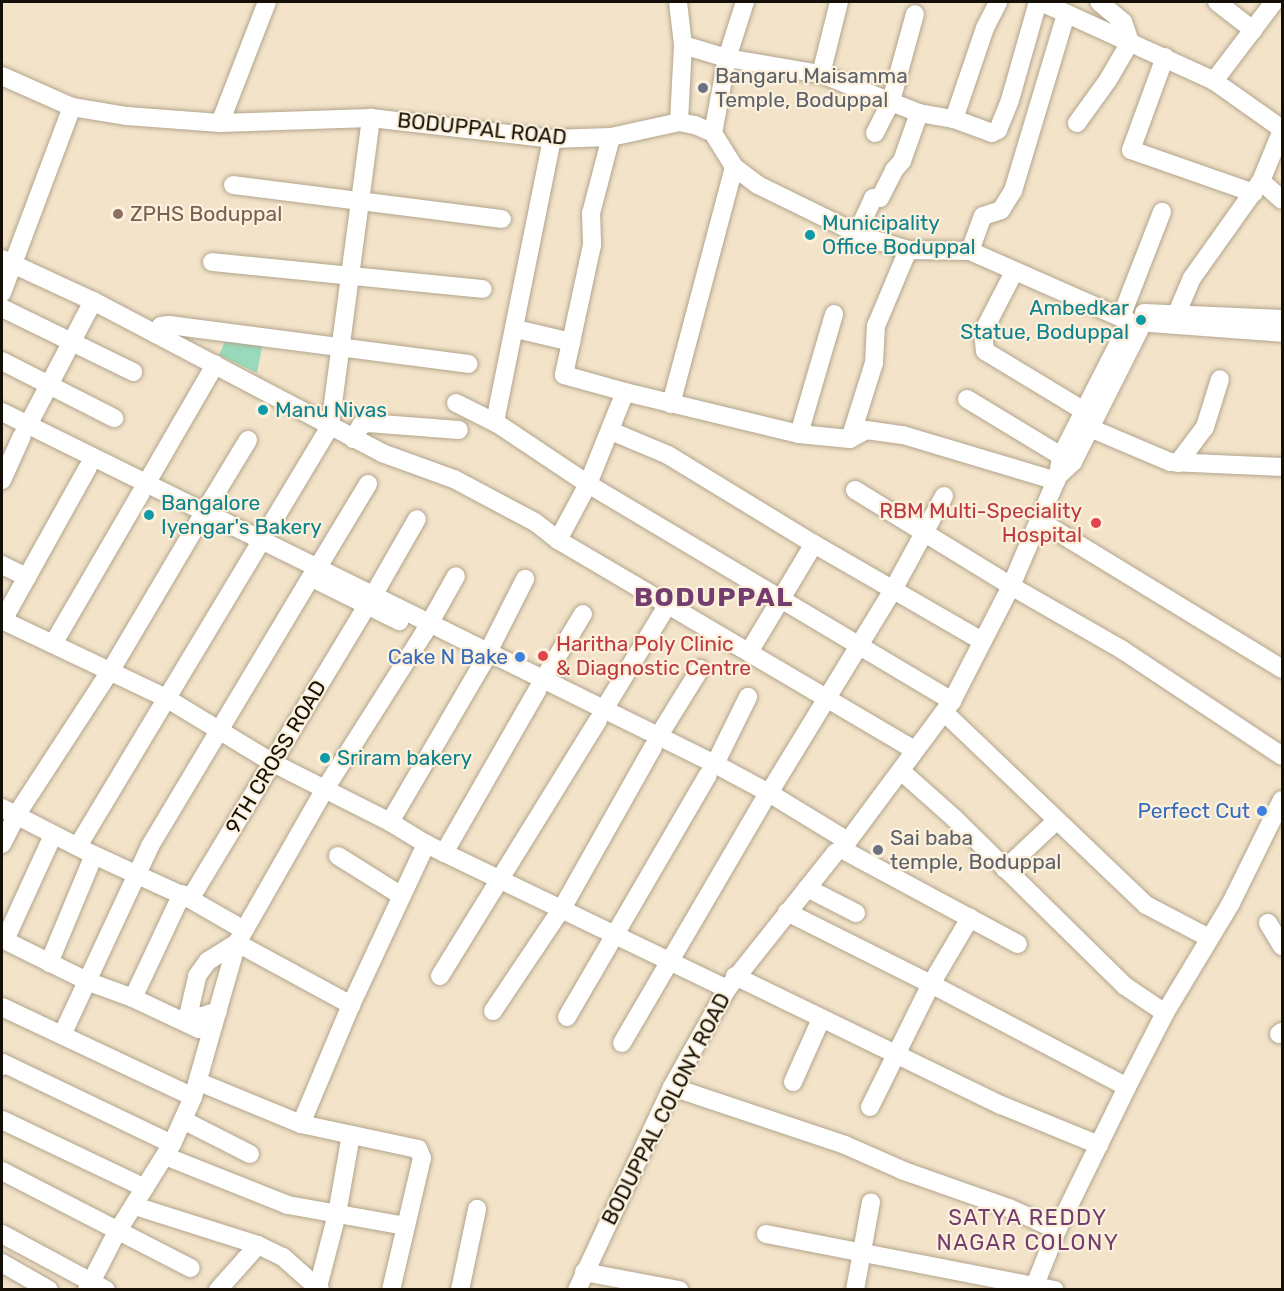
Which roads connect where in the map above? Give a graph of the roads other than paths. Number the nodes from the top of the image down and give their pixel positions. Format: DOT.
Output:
graph roads {
  1 [pos="267,2"];
  2 [pos="678,2"];
  3 [pos="745,2"];
  4 [pos="839,2"];
  5 [pos="998,2"];
  6 [pos="1040,2"];
  7 [pos="1099,2"];
  8 [pos="1217,2"];
  9 [pos="1274,2"];
  10 [pos="915,14"];
  11 [pos="1066,14"];
  12 [pos="1253,30"];
  13 [pos="1130,42"];
  14 [pos="683,45"];
  15 [pos="727,57"];
  16 [pos="1165,57"];
  17 [pos="821,74"];
  18 [pos="2,76"];
  19 [pos="1214,81"];
  20 [pos="891,101"];
  21 [pos="72,107"];
  22 [pos="920,113"];
  23 [pos="371,118"];
  24 [pos="954,119"];
  25 [pos="679,122"];
  26 [pos="220,123"];
  27 [pos="1077,123"];
  28 [pos="1282,130"];
  29 [pos="713,133"];
  30 [pos="875,133"];
  31 [pos="611,138"];
  32 [pos="552,139"];
  33 [pos="734,166"];
  34 [pos="233,185"];
  35 [pos="1257,187"];
  36 [pos="359,200"];
  37 [pos="1282,200"];
  38 [pos="1162,212"];
  39 [pos="502,219"];
  40 [pos="857,233"];
  41 [pos="909,250"];
  42 [pos="970,251"];
  43 [pos="7,262"];
  44 [pos="212,262"];
  45 [pos="1014,272"];
  46 [pos="348,277"];
  47 [pos="483,289"];
  48 [pos="2,293"];
  49 [pos="93,302"];
  50 [pos="2,308"];
  51 [pos="1178,313"];
  52 [pos="834,314"];
  53 [pos="1282,319"];
  54 [pos="1135,321"];
  55 [pos="516,328"];
  56 [pos="1282,333"];
  57 [pos="156,334"];
  58 [pos="72,342"];
  59 [pos="571,342"];
  60 [pos="339,346"];
  61 [pos="2,361"];
  62 [pos="468,364"];
  63 [pos="215,365"];
  64 [pos="133,372"];
  65 [pos="1220,379"];
  66 [pos="49,385"];
  67 [pos="625,392"];
  68 [pos="967,399"];
  69 [pos="456,403"];
  70 [pos="671,404"];
  71 [pos="2,412"];
  72 [pos="114,418"];
  73 [pos="1089,418"];
  74 [pos="496,423"];
  75 [pos="2,425"];
  76 [pos="330,426"];
  77 [pos="25,430"];
  78 [pos="459,430"];
  79 [pos="611,431"];
  80 [pos="799,434"];
  81 [pos="353,439"];
  82 [pos="850,439"];
  83 [pos="248,440"];
  84 [pos="1061,456"];
  85 [pos="1178,463"];
  86 [pos="87,467"];
  87 [pos="1282,467"];
  88 [pos="1057,479"];
  89 [pos="2,480"];
  90 [pos="368,484"];
  91 [pos="588,484"];
  92 [pos="144,489"];
  93 [pos="855,490"];
  94 [pos="944,496"];
  95 [pos="202,516"];
  96 [pos="417,519"];
  97 [pos="1040,521"];
  98 [pos="925,532"];
  99 [pos="558,540"];
  100 [pos="814,544"];
  101 [pos="259,545"];
  102 [pos="2,565"];
  103 [pos="315,572"];
  104 [pos="456,576"];
  105 [pos="27,577"];
  106 [pos="525,579"];
  107 [pos="1011,586"];
  108 [pos="893,590"];
  109 [pos="782,599"];
  110 [pos="371,600"];
  111 [pos="668,604"];
  112 [pos="583,614"];
  113 [pos="2,620"];
  114 [pos="426,628"];
  115 [pos="982,641"];
  116 [pos="53,644"];
  117 [pos="860,644"];
  118 [pos="749,652"];
  119 [pos="486,657"];
  120 [pos="700,669"];
  121 [pos="1282,669"];
  122 [pos="111,670"];
  123 [pos="541,684"];
  124 [pos="748,697"];
  125 [pos="166,698"];
  126 [pos="828,699"];
  127 [pos="949,707"];
  128 [pos="600,715"];
  129 [pos="219,731"];
  130 [pos="656,742"];
  131 [pos="915,750"];
  132 [pos="1282,756"];
  133 [pos="273,763"];
  134 [pos="712,770"];
  135 [pos="901,771"];
  136 [pos="325,789"];
  137 [pos="766,797"];
  138 [pos="1282,800"];
  139 [pos="9,811"];
  140 [pos="1057,820"];
  141 [pos="390,822"];
  142 [pos="53,835"];
  143 [pos="1274,837"];
  144 [pos="2,843"];
  145 [pos="426,844"];
  146 [pos="841,845"];
  147 [pos="78,846"];
  148 [pos="444,853"];
  149 [pos="94,855"];
  150 [pos="338,856"];
  151 [pos="1005,869"];
  152 [pos="135,873"];
  153 [pos="500,880"];
  154 [pos="807,888"];
  155 [pos="402,896"];
  156 [pos="186,897"];
  157 [pos="561,910"];
  158 [pos="787,912"];
  159 [pos="856,913"];
  160 [pos="970,918"];
  161 [pos="1268,923"];
  162 [pos="615,936"];
  163 [pos="241,937"];
  164 [pos="1209,938"];
  165 [pos="3,939"];
  166 [pos="1018,944"];
  167 [pos="1282,946"];
  168 [pos="669,960"];
  169 [pos="49,963"];
  170 [pos="440,976"];
  171 [pos="89,982"];
  172 [pos="731,982"];
  173 [pos="931,984"];
  174 [pos="133,998"];
  175 [pos="351,1005"];
  176 [pos="2,1007"];
  177 [pos="218,1011"];
  178 [pos="493,1011"];
  179 [pos="1165,1012"];
  180 [pos="567,1017"];
  181 [pos="821,1019"];
  182 [pos="62,1035"];
  183 [pos="212,1035"];
  184 [pos="622,1043"];
  185 [pos="896,1053"];
  186 [pos="2,1066"];
  187 [pos="793,1082"];
  188 [pos="1127,1087"];
  189 [pos="672,1088"];
  190 [pos="196,1089"];
  191 [pos="870,1107"];
  192 [pos="2,1120"];
  193 [pos="183,1120"];
  194 [pos="301,1125"];
  195 [pos="351,1135"];
  196 [pos="1099,1145"];
  197 [pos="168,1150"];
  198 [pos="250,1155"];
  199 [pos="2,1171"];
  200 [pos="145,1188"];
  201 [pos="871,1202"];
  202 [pos="135,1206"];
  203 [pos="477,1209"];
  204 [pos="338,1214"];
  205 [pos="406,1226"];
  206 [pos="1057,1230"];
  207 [pos="117,1232"];
  208 [pos="2,1234"];
  209 [pos="766,1234"];
  210 [pos="258,1245"];
  211 [pos="862,1252"];
  212 [pos="2,1263"];
  213 [pos="191,1268"];
  214 [pos="584,1272"];
  215 [pos="95,1287"];
  216 [pos="1034,1287"];
  217 [pos="319,1288"];
  218 [pos="50,1290"];
  219 [pos="218,1290"];
  220 [pos="391,1290"];
  221 [pos="460,1290"];
  222 [pos="578,1290"];
  223 [pos="679,1290"];
  224 [pos="855,1290"];
  225 [pos="1055,1290"];
  1 -- 26 [label="street"];
  2 -- 14 [label="street"];
  3 -- 15 [label="street"];
  4 -- 17 [label="street"];
  5 -- 24 [label="street"];
  6 -- 11 [label="street"];
  6 -- 24 [label="street"];
  7 -- 13 [label="street"];
  8 -- 12 [label="street"];
  9 -- 12 [label="street"];
  10 -- 20 [label="street"];
  11 -- 13 [label="street"];
  11 -- 42 [label="street"];
  12 -- 19 [label="street"];
  13 -- 16 [label="street"];
  13 -- 27 [label="street"];
  14 -- 15 [label="street"];
  14 -- 25 [label="street"];
  15 -- 17 [label="street"];
  15 -- 29 [label="street"];
  16 -- 19 [label="street"];
  16 -- 35 [label="street"];
  17 -- 20 [label="street"];
  18 -- 21 [label="street, BODUPPAL ROAD"];
  19 -- 28 [label="street"];
  20 -- 22 [label="street"];
  20 -- 30 [label="street"];
  21 -- 26 [label="street, BODUPPAL ROAD"];
  21 -- 43 [label="street"];
  22 -- 24 [label="street"];
  22 -- 40 [label="street"];
  23 -- 26 [label="street, BODUPPAL ROAD"];
  23 -- 32 [label="street, BODUPPAL ROAD"];
  23 -- 36 [label="street"];
  25 -- 29 [label="street, BODUPPAL ROAD"];
  25 -- 31 [label="street, BODUPPAL ROAD"];
  28 -- 35 [label="street"];
  29 -- 33 [label="street"];
  31 -- 32 [label="street, BODUPPAL ROAD"];
  31 -- 59 [label="street"];
  32 -- 55 [label="street"];
  33 -- 40 [label="street"];
  33 -- 70 [label="street"];
  34 -- 36 [label="street"];
  35 -- 37 [label="street"];
  35 -- 51 [label="street"];
  36 -- 39 [label="street"];
  36 -- 46 [label="street"];
  38 -- 54 [label="street, BODUPPAL COLONY ROAD"];
  40 -- 41 [label="street"];
  41 -- 42 [label="street"];
  41 -- 82 [label="street"];
  42 -- 45 [label="street"];
  43 -- 48 [label="street"];
  43 -- 49 [label="street"];
  44 -- 46 [label="street"];
  45 -- 54 [label="street"];
  45 -- 73 [label="street"];
  46 -- 47 [label="street"];
  46 -- 60 [label="street"];
  49 -- 57 [label="street"];
  49 -- 58 [label="street"];
  50 -- 58 [label="street"];
  51 -- 53 [label="street"];
  51 -- 54 [label="street"];
  52 -- 80 [label="street"];
  54 -- 56 [label="street"];
  54 -- 73 [label="street, BODUPPAL COLONY ROAD"];
  55 -- 59 [label="street"];
  55 -- 74 [label="street"];
  57 -- 60 [label="street"];
  57 -- 63 [label="street"];
  58 -- 64 [label="street"];
  58 -- 66 [label="street"];
  59 -- 67 [label="street"];
  60 -- 62 [label="street"];
  60 -- 76 [label="street"];
  61 -- 66 [label="street"];
  63 -- 76 [label="street"];
  63 -- 92 [label="street"];
  65 -- 85 [label="street"];
  66 -- 72 [label="street"];
  66 -- 77 [label="street"];
  67 -- 70 [label="street"];
  67 -- 79 [label="street"];
  68 -- 84 [label="street"];
  69 -- 74 [label="street"];
  70 -- 80 [label="street"];
  71 -- 77 [label="street"];
  73 -- 84 [label="street"];
  73 -- 85 [label="street"];
  73 -- 88 [label="street, BODUPPAL COLONY ROAD"];
  74 -- 91 [label="street"];
  75 -- 77 [label="street"];
  76 -- 81 [label="street"];
  76 -- 101 [label="street"];
  77 -- 86 [label="street"];
  77 -- 89 [label="street"];
  77 -- 92 [label="street"];
  78 -- 81 [label="street"];
  79 -- 91 [label="street"];
  79 -- 100 [label="street"];
  80 -- 82 [label="street"];
  81 -- 99 [label="street"];
  82 -- 88 [label="street"];
  83 -- 95 [label="street"];
  84 -- 88 [label="street"];
  85 -- 87 [label="street"];
  86 -- 92 [label="street"];
  86 -- 105 [label="street"];
  88 -- 97 [label="street, BODUPPAL COLONY ROAD"];
  90 -- 103 [label="street"];
  91 -- 99 [label="street"];
  91 -- 109 [label="street"];
  92 -- 95 [label="street"];
  92 -- 116 [label="street"];
  93 -- 98 [label="street"];
  94 -- 98 [label="street"];
  95 -- 101 [label="street"];
  95 -- 122 [label="street"];
  96 -- 110 [label="street, 9TH CROSS ROAD"];
  97 -- 107 [label="street, BODUPPAL COLONY ROAD"];
  97 -- 121 [label="street"];
  98 -- 107 [label="street"];
  98 -- 108 [label="street"];
  99 -- 111 [label="street"];
  100 -- 108 [label="street"];
  100 -- 109 [label="street"];
  101 -- 103 [label="street"];
  101 -- 125 [label="street"];
  102 -- 105 [label="street"];
  103 -- 110 [label="street"];
  103 -- 129 [label="street"];
  104 -- 114 [label="street"];
  105 -- 113 [label="street"];
  106 -- 119 [label="street"];
  107 -- 115 [label="street, BODUPPAL COLONY ROAD"];
  107 -- 132 [label="street"];
  108 -- 115 [label="street"];
  108 -- 117 [label="street"];
  109 -- 117 [label="street"];
  109 -- 118 [label="street"];
  110 -- 114 [label="street"];
  110 -- 133 [label="street, 9TH CROSS ROAD"];
  111 -- 118 [label="street"];
  111 -- 128 [label="street"];
  112 -- 123 [label="street"];
  113 -- 116 [label="street"];
  114 -- 119 [label="street"];
  114 -- 136 [label="street"];
  115 -- 127 [label="street, BODUPPAL COLONY ROAD"];
  116 -- 122 [label="street"];
  117 -- 126 [label="street"];
  117 -- 127 [label="street"];
  118 -- 126 [label="street"];
  119 -- 123 [label="street"];
  119 -- 141 [label="street"];
  120 -- 130 [label="street"];
  122 -- 125 [label="street"];
  122 -- 139 [label="street"];
  123 -- 128 [label="street"];
  123 -- 148 [label="street"];
  124 -- 134 [label="street"];
  125 -- 129 [label="street"];
  125 -- 147 [label="street"];
  126 -- 131 [label="street"];
  126 -- 137 [label="street"];
  127 -- 131 [label="street, BODUPPAL COLONY ROAD"];
  127 -- 140 [label="street"];
  128 -- 130 [label="street"];
  128 -- 153 [label="street"];
  129 -- 133 [label="street"];
  129 -- 152 [label="street"];
  130 -- 134 [label="street"];
  130 -- 157 [label="street"];
  131 -- 135 [label="street, BODUPPAL COLONY ROAD"];
  133 -- 136 [label="street"];
  133 -- 156 [label="street, 9TH CROSS ROAD"];
  134 -- 137 [label="street"];
  134 -- 162 [label="street"];
  135 -- 146 [label="street, BODUPPAL COLONY ROAD"];
  135 -- 151 [label="street"];
  136 -- 141 [label="street"];
  136 -- 163 [label="street"];
  137 -- 146 [label="street"];
  137 -- 168 [label="street"];
  138 -- 143 [label="street"];
  139 -- 142 [label="street"];
  139 -- 144 [label="street"];
  140 -- 151 [label="street"];
  140 -- 164 [label="street"];
  141 -- 145 [label="street"];
  142 -- 147 [label="street"];
  142 -- 165 [label="street"];
  143 -- 164 [label="street"];
  145 -- 148 [label="street"];
  145 -- 155 [label="street"];
  146 -- 154 [label="street, BODUPPAL COLONY ROAD"];
  146 -- 160 [label="street"];
  147 -- 149 [label="street"];
  148 -- 153 [label="street"];
  149 -- 152 [label="street"];
  149 -- 169 [label="street"];
  150 -- 155 [label="street"];
  151 -- 179 [label="street"];
  152 -- 156 [label="street"];
  152 -- 171 [label="street"];
  153 -- 157 [label="street"];
  153 -- 170 [label="street"];
  154 -- 158 [label="street, BODUPPAL COLONY ROAD"];
  154 -- 159 [label="street"];
  155 -- 175 [label="street"];
  156 -- 163 [label="street"];
  156 -- 174 [label="street, 9TH CROSS ROAD"];
  157 -- 162 [label="street"];
  157 -- 178 [label="street"];
  158 -- 172 [label="street, BODUPPAL COLONY ROAD"];
  158 -- 173 [label="street"];
  160 -- 166 [label="street"];
  160 -- 173 [label="street"];
  161 -- 167 [label="street"];
  162 -- 168 [label="street"];
  162 -- 180 [label="street"];
  163 -- 175 [label="street"];
  163 -- 177 [label="street"];
  163 -- 177 [label="street"];
  164 -- 179 [label="street"];
  165 -- 169 [label="street"];
  168 -- 172 [label="street"];
  168 -- 184 [label="street"];
  169 -- 171 [label="street"];
  171 -- 174 [label="street"];
  171 -- 182 [label="street"];
  172 -- 181 [label="street"];
  172 -- 189 [label="street, BODUPPAL COLONY ROAD"];
  173 -- 185 [label="street"];
  173 -- 188 [label="street"];
  174 -- 183 [label="street"];
  175 -- 194 [label="street"];
  176 -- 182 [label="street"];
  177 -- 183 [label="street"];
  179 -- 188 [label="street"];
  181 -- 185 [label="street"];
  181 -- 187 [label="street"];
  182 -- 190 [label="street"];
  183 -- 190 [label="street"];
  185 -- 191 [label="street"];
  185 -- 196 [label="street"];
  186 -- 197 [label="street"];
  188 -- 196 [label="street"];
  189 -- 206 [label="street"];
  189 -- 214 [label="street, BODUPPAL COLONY ROAD"];
  190 -- 193 [label="street"];
  190 -- 194 [label="street"];
  192 -- 200 [label="street"];
  193 -- 197 [label="street"];
  193 -- 198 [label="street"];
  194 -- 195 [label="street"];
  195 -- 204 [label="street"];
  195 -- 205 [label="street"];
  196 -- 206 [label="street"];
  197 -- 200 [label="street"];
  197 -- 204 [label="street"];
  199 -- 207 [label="street"];
  200 -- 202 [label="street"];
  201 -- 211 [label="street"];
  202 -- 207 [label="street"];
  202 -- 210 [label="street"];
  203 -- 221 [label="street"];
  204 -- 205 [label="street"];
  204 -- 217 [label="street"];
  205 -- 220 [label="street"];
  206 -- 216 [label="street"];
  207 -- 213 [label="street"];
  207 -- 215 [label="street"];
  208 -- 215 [label="street"];
  209 -- 211 [label="street"];
  210 -- 217 [label="street"];
  210 -- 219 [label="street"];
  211 -- 216 [label="street"];
  211 -- 224 [label="street"];
  212 -- 218 [label="street"];
  214 -- 222 [label="street, BODUPPAL COLONY ROAD"];
  214 -- 223 [label="street"];
  216 -- 225 [label="street"];
}
